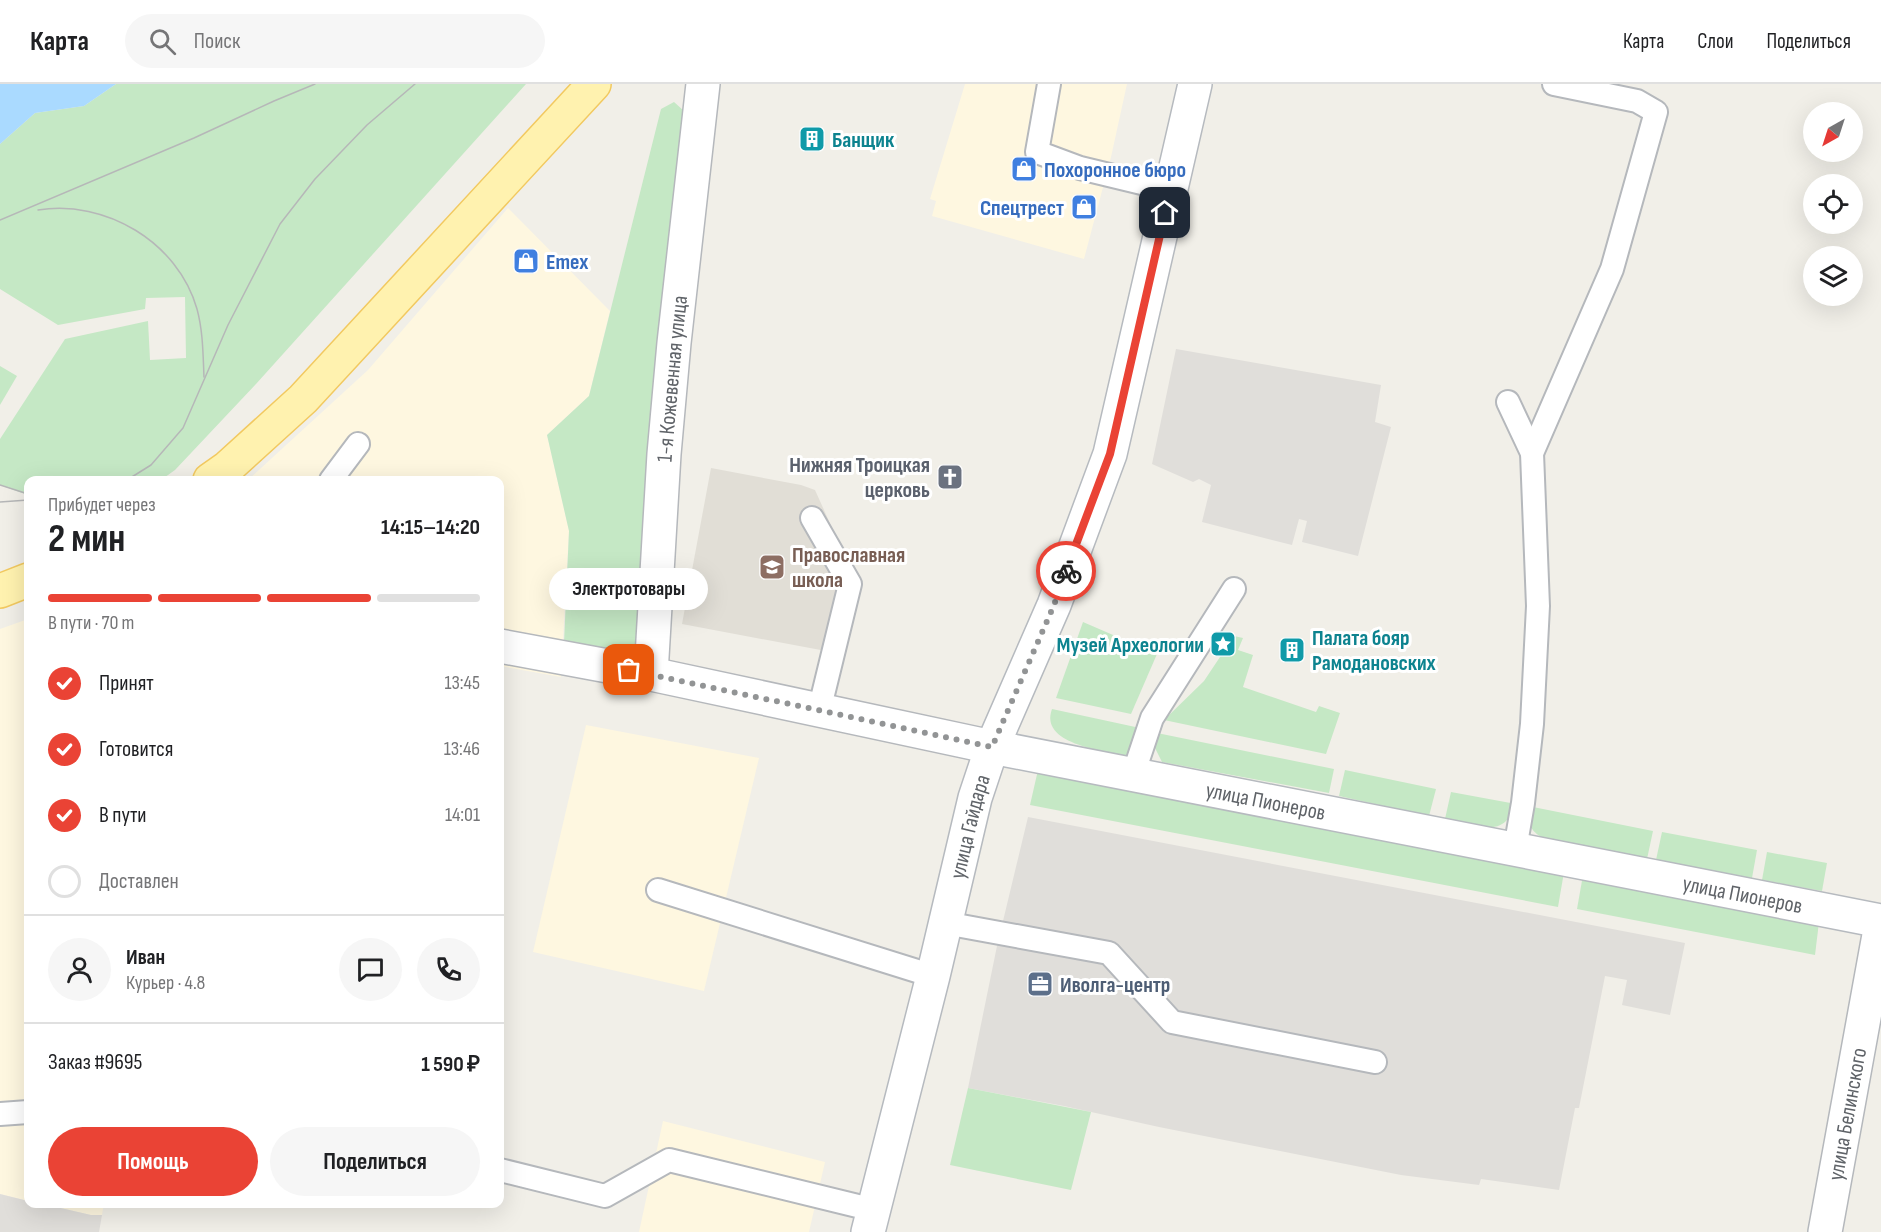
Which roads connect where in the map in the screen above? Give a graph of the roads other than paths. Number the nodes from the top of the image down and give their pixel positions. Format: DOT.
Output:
graph roads {
  1 [pos="594,84"];
  2 [pos="703,84"];
  3 [pos="1049,84"];
  4 [pos="1195,84"];
  5 [pos="1554,84"];
  6 [pos="1171,190"];
  7 [pos="1508,402"];
  8 [pos="358,444"];
  9 [pos="1532,453"];
  10 [pos="216,476"];
  11 [pos="334,476"];
  12 [pos="812,518"];
  13 [pos="24,576"];
  14 [pos="0,580"];
  15 [pos="24,582"];
  16 [pos="1234,589"];
  17 [pos="0,591"];
  18 [pos="504,647"];
  19 [pos="651,675"];
  20 [pos="819,711"];
  21 [pos="992,747"];
  22 [pos="1133,775"];
  23 [pos="1515,849"];
  24 [pos="658,890"];
  25 [pos="1881,922"];
  26 [pos="945,923"];
  27 [pos="933,976"];
  28 [pos="1375,1062"];
  29 [pos="24,1112"];
  30 [pos="0,1114"];
  31 [pos="504,1171"];
  32 [pos="871,1221"];
  33 [pos="1825,1232"];
  1 -- 10 [label="main road"];
  2 -- 19 [label="street, 1-я Кожевенная улица"];
  3 -- 6 [label="lane"];
  4 -- 6 [label="street, улица Гайдара"];
  5 -- 9 [label="lane"];
  6 -- 21 [label="street, улица Гайдара"];
  7 -- 9 [label="lane"];
  8 -- 11 [label="lane"];
  9 -- 23 [label="lane"];
  12 -- 20 [label="lane"];
  13 -- 14 [label="main road"];
  15 -- 17 [label="main road"];
  16 -- 22 [label="lane"];
  18 -- 19 [label="street, улица Пионеров"];
  19 -- 20 [label="street, улица Пионеров"];
  20 -- 21 [label="street, улица Пионеров"];
  21 -- 22 [label="street, улица Пионеров"];
  21 -- 26 [label="street, улица Гайдара"];
  22 -- 23 [label="street, улица Пионеров"];
  23 -- 25 [label="street, улица Пионеров"];
  24 -- 27 [label="lane"];
  25 -- 33 [label="street, улица Белинского"];
  26 -- 27 [label="street, улица Гайдара"];
  26 -- 28 [label="lane"];
  27 -- 32 [label="street, улица Гайдара"];
  29 -- 30 [label="lane"];
  31 -- 32 [label="lane"];
}
